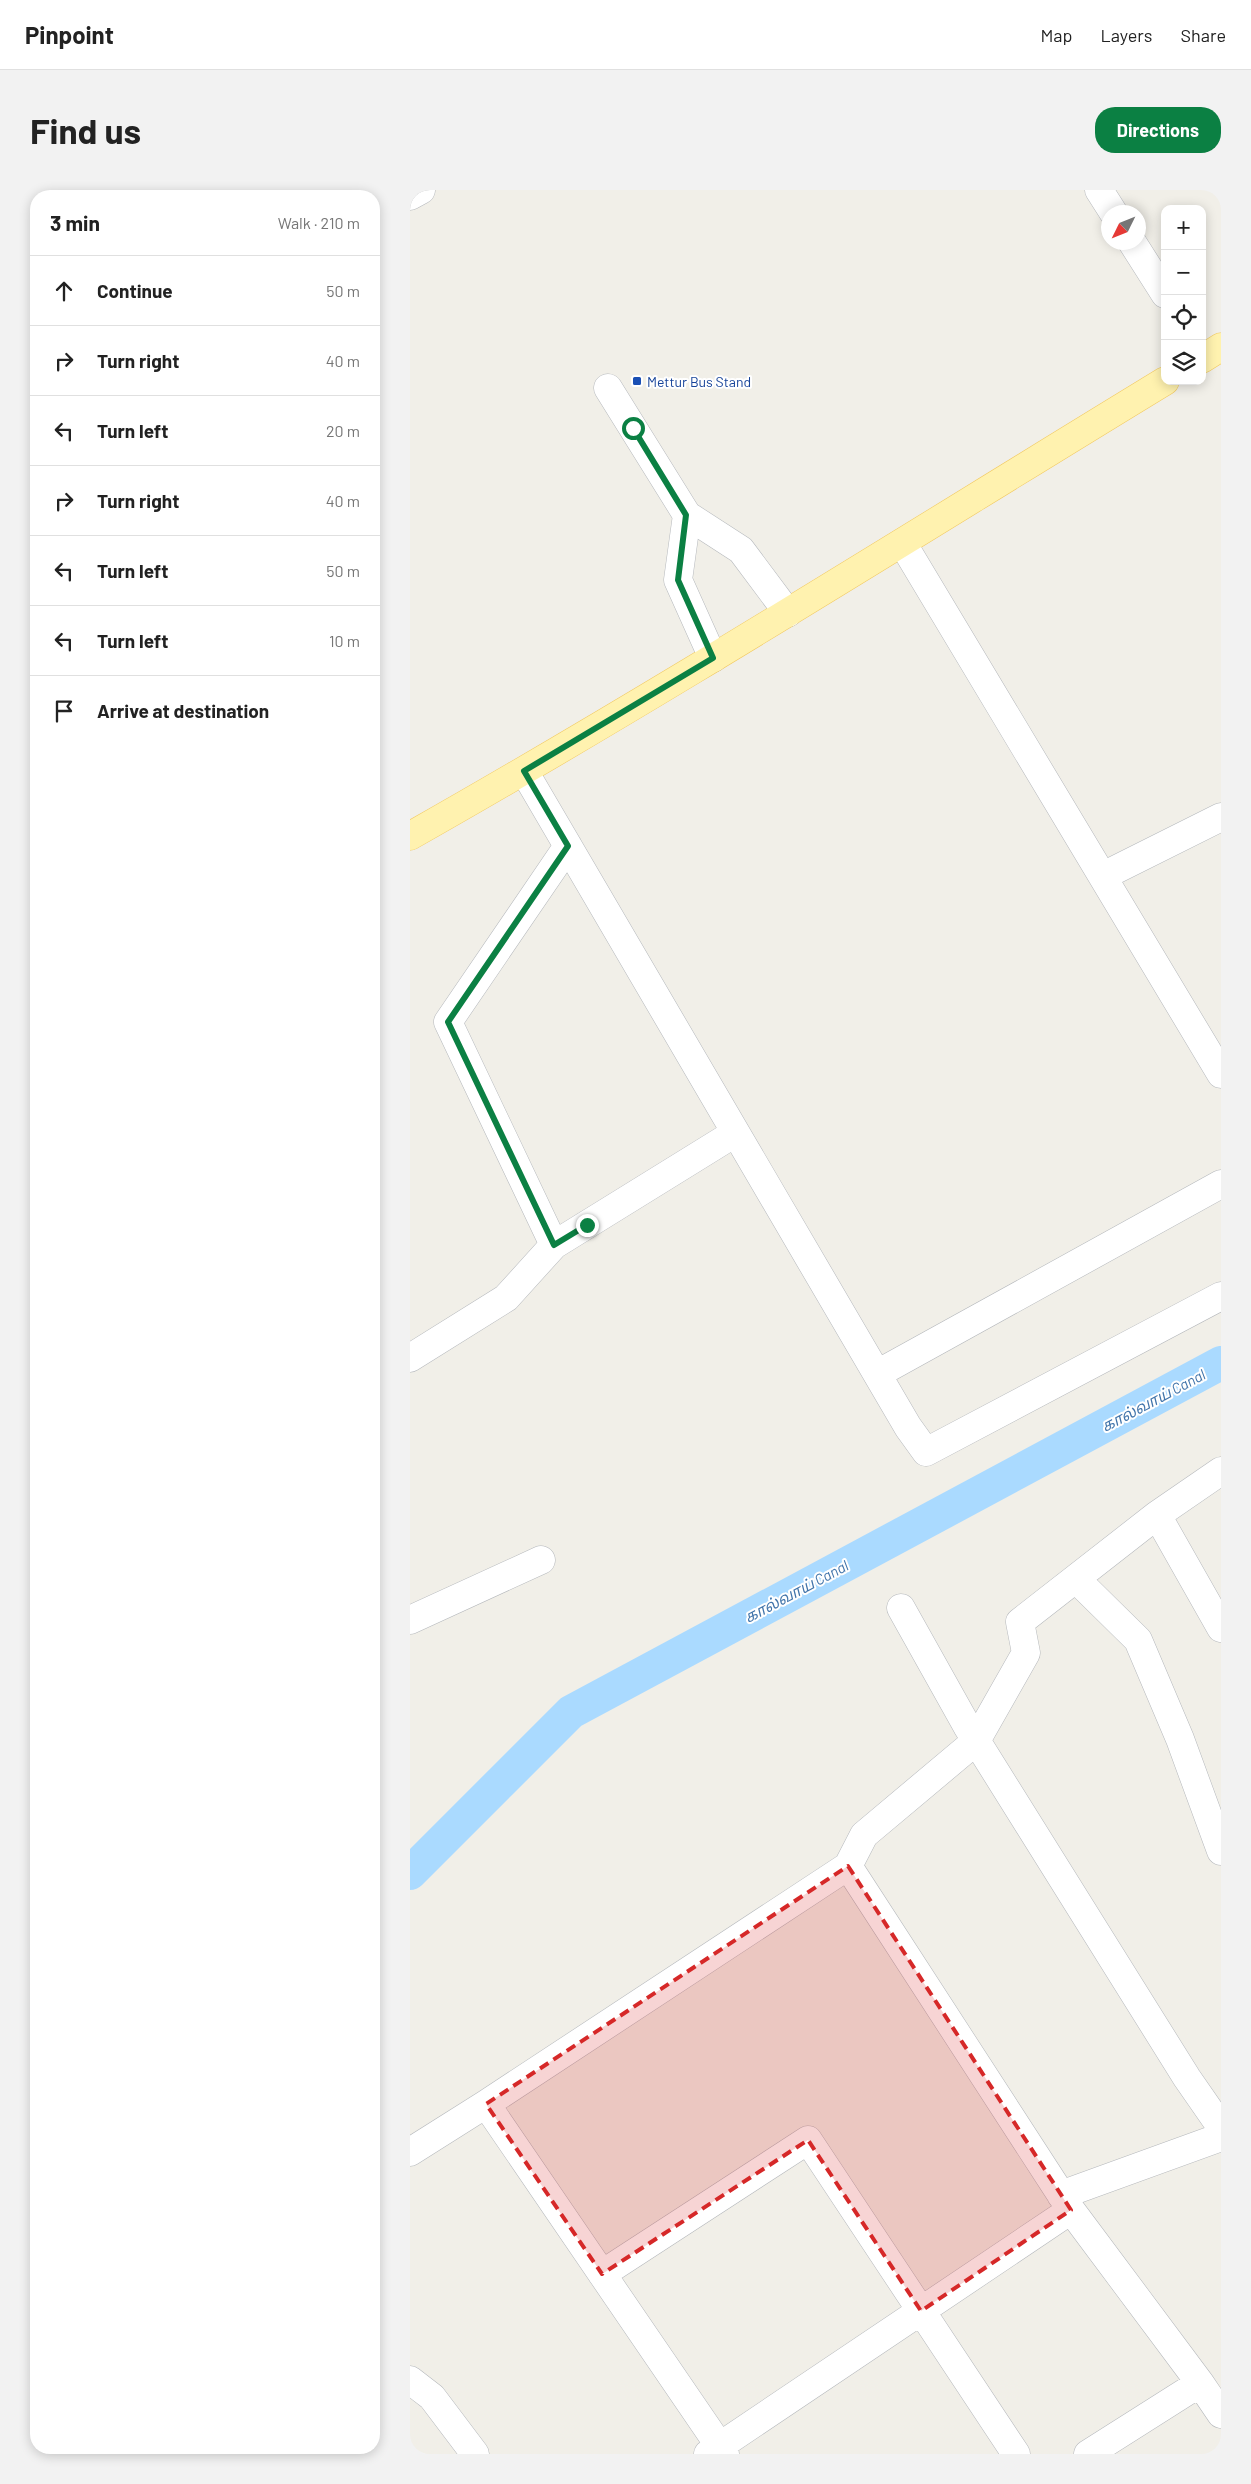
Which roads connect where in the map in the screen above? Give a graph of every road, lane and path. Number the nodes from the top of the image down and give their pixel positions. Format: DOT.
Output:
graph roads {
  1 [pos="421,190"];
  2 [pos="1099,190"];
  3 [pos="410,196"];
  4 [pos="1109,205"];
  5 [pos="1137,250"];
  6 [pos="1161,288"];
  7 [pos="1161,383"];
  8 [pos="608,388"];
  9 [pos="686,515"];
  10 [pos="903,544"];
  11 [pos="788,613"];
  12 [pos="713,658"];
  13 [pos="524,771"];
  14 [pos="1221,817"];
  15 [pos="410,836"];
  16 [pos="568,846"];
  17 [pos="1102,876"];
  18 [pos="1221,1074"];
  19 [pos="736,1133"];
  20 [pos="1221,1184"];
  21 [pos="554,1245"];
  22 [pos="1221,1296"];
  23 [pos="410,1358"];
  24 [pos="877,1374"];
  25 [pos="1221,1471"];
  26 [pos="1157,1515"];
  27 [pos="541,1560"];
  28 [pos="1076,1579"];
  29 [pos="901,1608"];
  30 [pos="410,1620"];
  31 [pos="1221,1628"];
  32 [pos="976,1741"];
  33 [pos="1221,1851"];
  34 [pos="848,1866"];
  35 [pos="486,2104"];
  36 [pos="1221,2127"];
  37 [pos="1221,2137"];
  38 [pos="410,2152"];
  39 [pos="1066,2203"];
  40 [pos="602,2274"];
  41 [pos="921,2311"];
  42 [pos="410,2380"];
  43 [pos="1200,2383"];
  44 [pos="1221,2414"];
  45 [pos="718,2451"];
  46 [pos="475,2454"];
  47 [pos="1016,2454"];
  48 [pos="1088,2454"];
  1 -- 3 [label="street"];
  2 -- 4 [label="street"];
  5 -- 6 [label="street"];
  7 -- 10 [label="main road"];
  8 -- 9 [label="street"];
  9 -- 11 [label="street"];
  9 -- 12 [label="street"];
  10 -- 11 [label="main road"];
  10 -- 17 [label="street"];
  11 -- 12 [label="main road"];
  12 -- 13 [label="main road"];
  13 -- 15 [label="main road"];
  13 -- 16 [label="street"];
  14 -- 17 [label="street"];
  16 -- 19 [label="street"];
  16 -- 21 [label="street"];
  17 -- 18 [label="street"];
  19 -- 21 [label="street"];
  19 -- 24 [label="street"];
  20 -- 24 [label="street"];
  21 -- 23 [label="street"];
  22 -- 24 [label="street"];
  25 -- 26 [label="street"];
  26 -- 28 [label="street"];
  26 -- 31 [label="street"];
  27 -- 30 [label="street"];
  28 -- 32 [label="street"];
  28 -- 33 [label="street"];
  29 -- 32 [label="street"];
  32 -- 34 [label="street"];
  32 -- 36 [label="street"];
  34 -- 35 [label="street"];
  34 -- 39 [label="street"];
  35 -- 38 [label="street"];
  35 -- 40 [label="street"];
  37 -- 39 [label="street"];
  39 -- 41 [label="street"];
  39 -- 43 [label="street"];
  40 -- 41 [label="street"];
  40 -- 45 [label="street"];
  41 -- 45 [label="street"];
  41 -- 47 [label="street"];
  42 -- 46 [label="street"];
  43 -- 44 [label="street"];
  43 -- 48 [label="street"];
}
